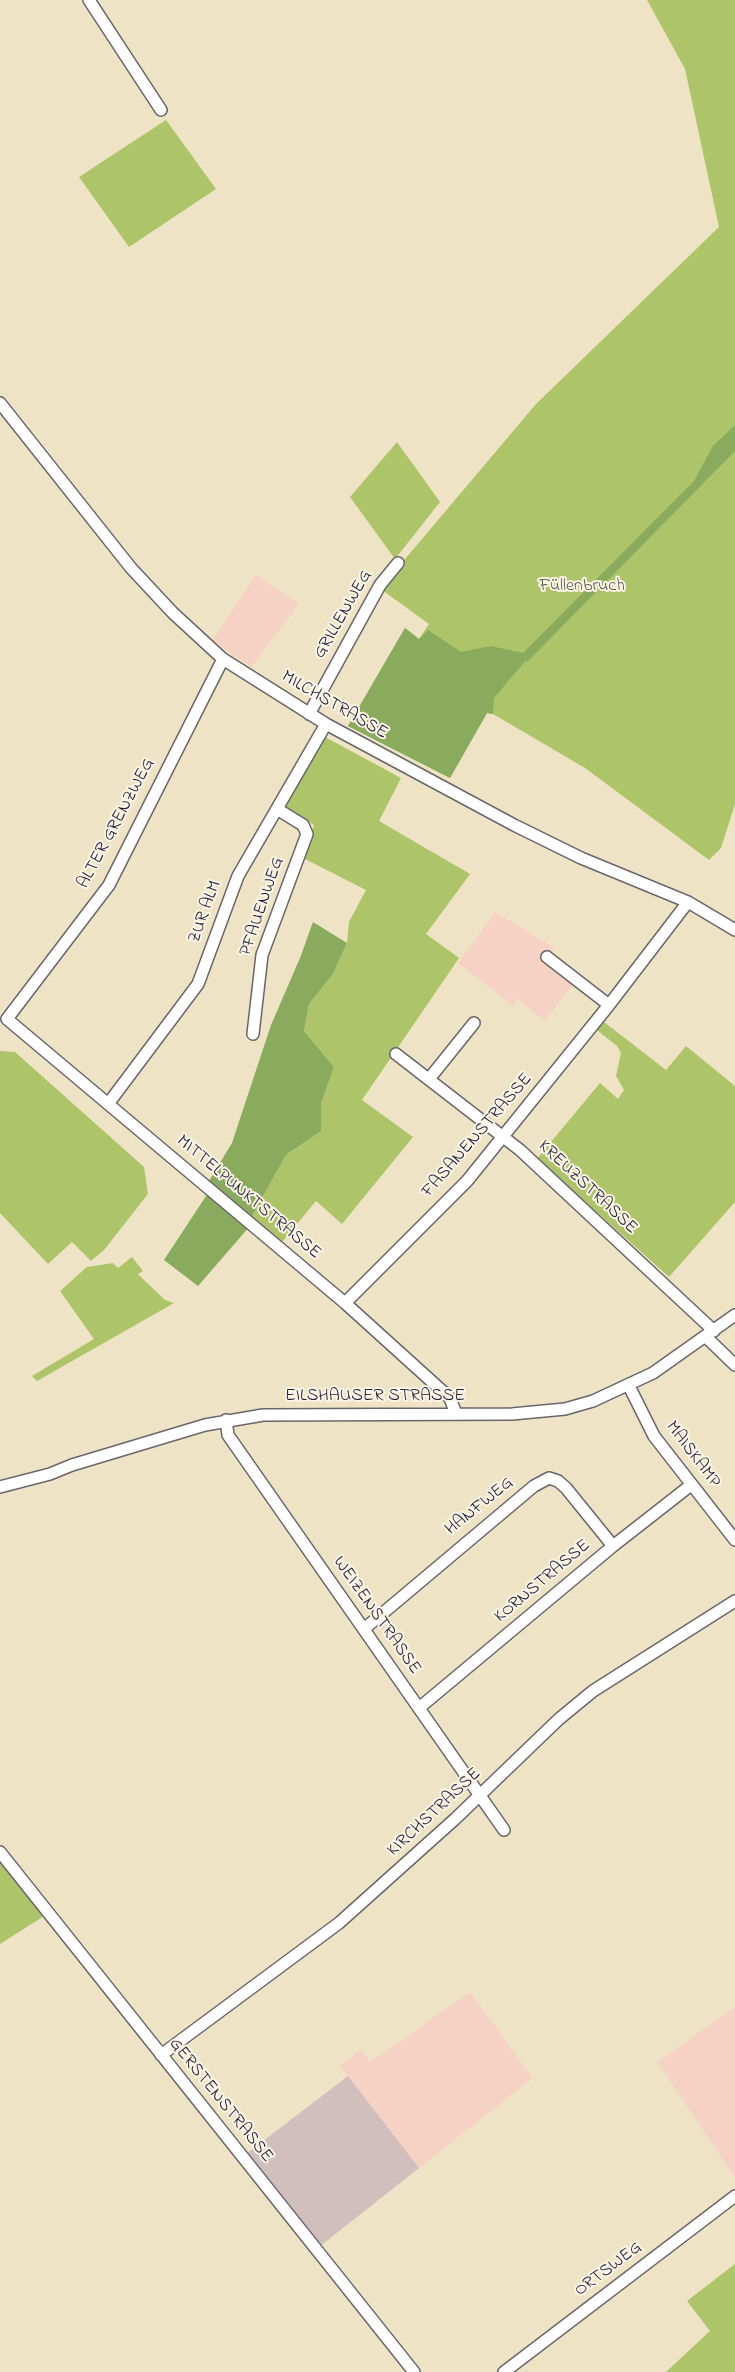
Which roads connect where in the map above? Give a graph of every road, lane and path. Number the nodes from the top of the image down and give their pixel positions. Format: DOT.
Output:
graph roads {
  1 [pos="89,0"];
  2 [pos="161,110"];
  3 [pos="0,403"];
  4 [pos="398,563"];
  5 [pos="223,659"];
  6 [pos="309,714"];
  7 [pos="326,724"];
  8 [pos="277,809"];
  9 [pos="688,902"];
  10 [pos="735,930"];
  11 [pos="546,957"];
  12 [pos="609,1005"];
  13 [pos="7,1019"];
  14 [pos="474,1023"];
  15 [pos="253,1034"];
  16 [pos="396,1054"];
  17 [pos="428,1079"];
  18 [pos="108,1104"];
  19 [pos="504,1137"];
  20 [pos="345,1303"];
  21 [pos="735,1315"];
  22 [pos="710,1334"];
  23 [pos="735,1365"];
  24 [pos="629,1386"];
  25 [pos="456,1414"];
  26 [pos="226,1420"];
  27 [pos="691,1485"];
  28 [pos="0,1487"];
  29 [pos="735,1540"];
  30 [pos="613,1546"];
  31 [pos="735,1600"];
  32 [pos="364,1629"];
  33 [pos="419,1708"];
  34 [pos="480,1795"];
  35 [pos="504,1830"];
  36 [pos="0,1852"];
  37 [pos="161,2055"];
  38 [pos="735,2196"];
  39 [pos="414,2372"];
  40 [pos="504,2372"];
  1 -- 2 [label="street"];
  3 -- 5 [label="street, MILCHSTRASSE"];
  4 -- 6 [label="street, GRILLENWEG"];
  5 -- 6 [label="street, MILCHSTRASSE"];
  5 -- 13 [label="street, ALTER GRENZWEG"];
  6 -- 7 [label="street, MILCHSTRASSE"];
  7 -- 8 [label="street, ZUR ALM"];
  7 -- 9 [label="street, MILCHSTRASSE"];
  8 -- 15 [label="street, PFAUENWEG"];
  8 -- 18 [label="street, ZUR ALM"];
  9 -- 10 [label="street, MILCHSTRASSE"];
  9 -- 12 [label="street, FASANENSTRASSE"];
  11 -- 12 [label="street"];
  12 -- 19 [label="street, FASANENSTRASSE"];
  13 -- 18 [label="street, MITTELPUNKTSTRASSE"];
  14 -- 17 [label="street"];
  16 -- 17 [label="street, KREUZSTRASSE"];
  17 -- 19 [label="street, KREUZSTRASSE"];
  18 -- 20 [label="street, MITTELPUNKTSTRASSE"];
  19 -- 20 [label="street, FASANENSTRASSE"];
  19 -- 22 [label="street, KREUZSTRASSE"];
  20 -- 25 [label="street, MITTELPUNKTSTRASSE"];
  21 -- 22 [label="street, EILSHAUSER STRASSE"];
  22 -- 23 [label="street, KREUZSTRASSE"];
  22 -- 24 [label="street, EILSHAUSER STRASSE"];
  24 -- 25 [label="street, EILSHAUSER STRASSE"];
  24 -- 27 [label="street, MAISKAMP"];
  25 -- 26 [label="street, EILSHAUSER STRASSE"];
  26 -- 28 [label="street, EILSHAUSER STRASSE"];
  26 -- 32 [label="street, WEIZENSTRASSE"];
  27 -- 29 [label="street, MAISKAMP"];
  27 -- 30 [label="street, KORNSTRASSE"];
  30 -- 32 [label="street, HANFWEG"];
  30 -- 33 [label="street, KORNSTRASSE"];
  31 -- 34 [label="street, KIRCHSTRASSE"];
  32 -- 33 [label="street, WEIZENSTRASSE"];
  33 -- 34 [label="street, WEIZENSTRASSE"];
  34 -- 35 [label="street, WEIZENSTRASSE"];
  34 -- 37 [label="street, KIRCHSTRASSE"];
  36 -- 37 [label="street, GERSTENSTRASSE"];
  37 -- 39 [label="street, GERSTENSTRASSE"];
  38 -- 40 [label="street, ORTSWEG"];
}
